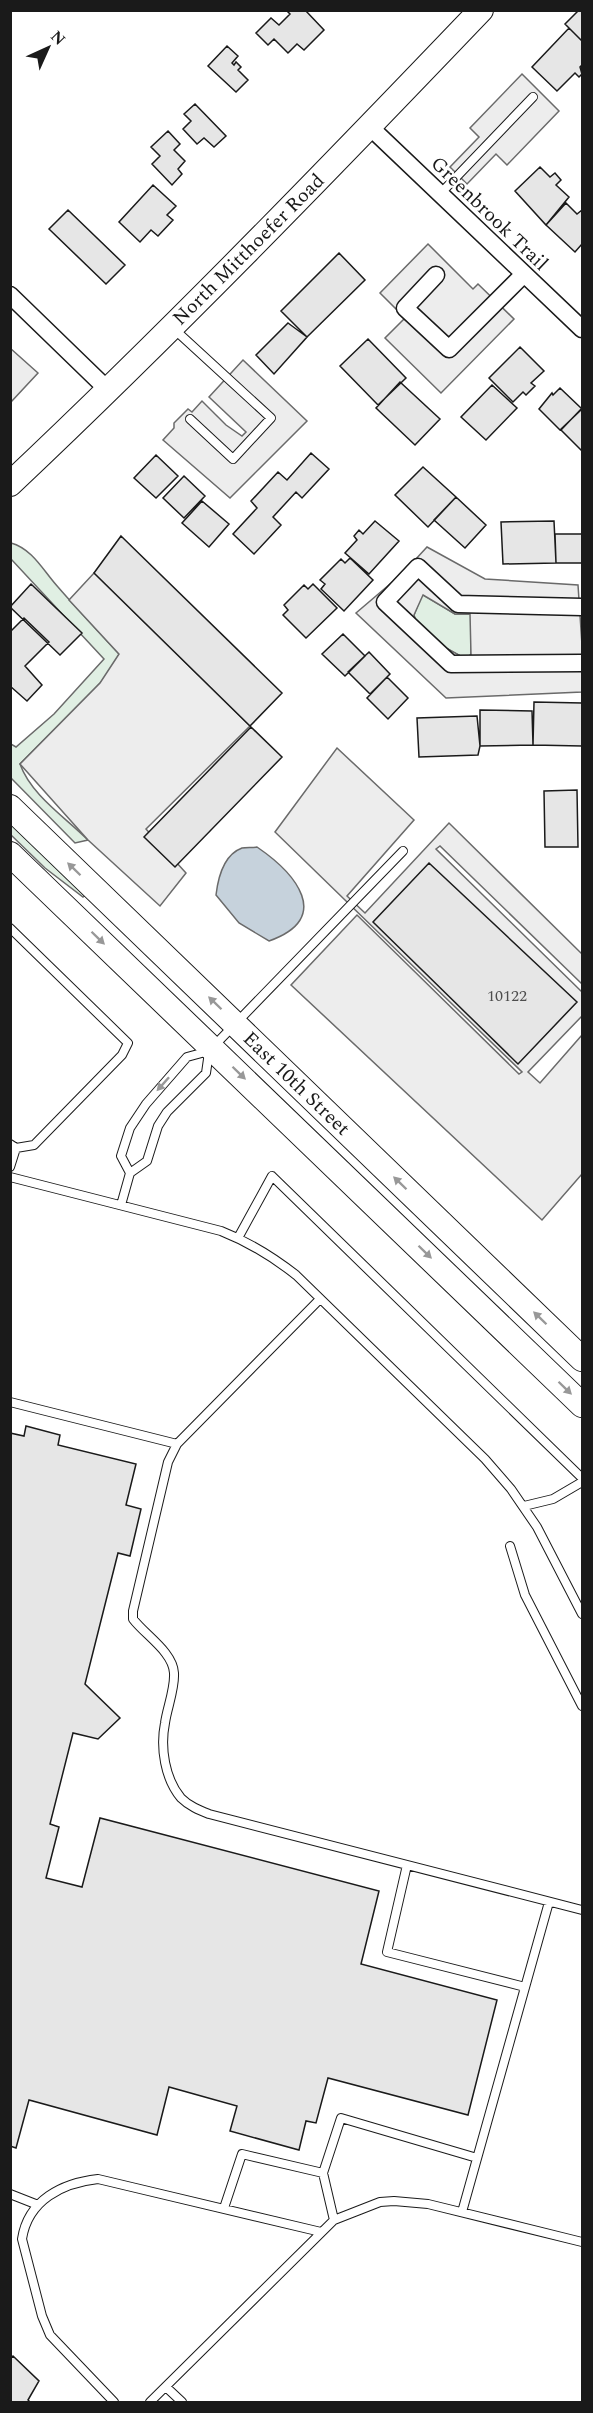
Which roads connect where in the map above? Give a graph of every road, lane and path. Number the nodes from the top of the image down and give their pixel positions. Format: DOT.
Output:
graph roads {
  1 [pos="481,10"];
  2 [pos="533,97"];
  3 [pos="370,127"];
  4 [pos="440,194"];
  5 [pos="524,274"];
  6 [pos="436,275"];
  7 [pos="10,295"];
  8 [pos="172,326"];
  9 [pos="582,329"];
  10 [pos="108,390"];
  11 [pos="190,419"];
  12 [pos="10,484"];
  13 [pos="582,607"];
  14 [pos="582,663"];
  15 [pos="10,807"];
  16 [pos="403,851"];
  17 [pos="10,854"];
  18 [pos="10,928"];
  19 [pos="236,1024"];
  20 [pos="211,1050"];
  21 [pos="13,1146"];
  22 [pos="10,1167"];
  23 [pos="130,1173"];
  24 [pos="10,1177"];
  25 [pos="121,1205"];
  26 [pos="238,1238"];
  27 [pos="320,1299"];
  28 [pos="582,1359"];
  29 [pos="10,1402"];
  30 [pos="582,1405"];
  31 [pos="177,1444"];
  32 [pos="582,1480"];
  33 [pos="524,1506"];
  34 [pos="510,1546"];
  35 [pos="582,1614"];
  36 [pos="582,1706"];
  37 [pos="407,1865"];
  38 [pos="549,1902"];
  39 [pos="582,1910"];
  40 [pos="525,1987"];
  41 [pos="477,2158"];
  42 [pos="324,2173"];
  43 [pos="10,2194"];
  44 [pos="38,2205"];
  45 [pos="224,2208"];
  46 [pos="462,2212"];
  47 [pos="334,2220"];
  48 [pos="321,2232"];
  49 [pos="582,2242"];
  50 [pos="166,2387"];
  51 [pos="114,2403"];
  52 [pos="150,2403"];
  53 [pos="182,2403"];
  1 -- 3 [label="main road, North Mitthoefer Road"];
  2 -- 4 [label="lane"];
  3 -- 4 [label="street, Greenbrook Trail"];
  3 -- 8 [label="main road, North Mitthoefer Road"];
  4 -- 5 [label="street, Greenbrook Trail"];
  5 -- 6 [label="street"];
  5 -- 9 [label="street, Greenbrook Trail"];
  7 -- 10 [label="street"];
  8 -- 10 [label="main road, North Mitthoefer Road"];
  8 -- 11 [label="lane"];
  10 -- 12 [label="main road, North Mitthoefer Road"];
  13 -- 14 [label="street"];
  19 -- 15 [label="main road, East 10th Street, one-way"];
  16 -- 19 [label="lane"];
  17 -- 20 [label="main road, East 10th Street, one-way"];
  18 -- 21 [label="lane"];
  19 -- 20 [label="lane"];
  28 -- 19 [label="main road, East 10th Street, one-way"];
  20 -- 23 [label="lane"];
  20 -- 23 [label="lane, one-way"];
  20 -- 30 [label="main road, East 10th Street, one-way"];
  21 -- 22 [label="lane"];
  23 -- 25 [label="lane"];
  24 -- 25 [label="lane"];
  25 -- 26 [label="lane"];
  26 -- 27 [label="lane"];
  26 -- 32 [label="lane"];
  27 -- 31 [label="lane"];
  27 -- 33 [label="lane"];
  29 -- 31 [label="lane"];
  31 -- 37 [label="lane"];
  32 -- 33 [label="lane"];
  33 -- 35 [label="lane"];
  34 -- 36 [label="lane"];
  37 -- 38 [label="lane"];
  37 -- 40 [label="lane"];
  38 -- 39 [label="lane"];
  38 -- 40 [label="lane"];
  40 -- 41 [label="lane"];
  41 -- 42 [label="lane"];
  41 -- 46 [label="lane"];
  42 -- 45 [label="lane"];
  42 -- 47 [label="lane"];
  43 -- 44 [label="lane"];
  44 -- 45 [label="lane"];
  44 -- 51 [label="lane"];
  45 -- 48 [label="lane"];
  46 -- 47 [label="lane"];
  46 -- 49 [label="lane"];
  47 -- 48 [label="lane"];
  48 -- 50 [label="lane"];
  50 -- 52 [label="lane"];
  50 -- 53 [label="lane"];
}
